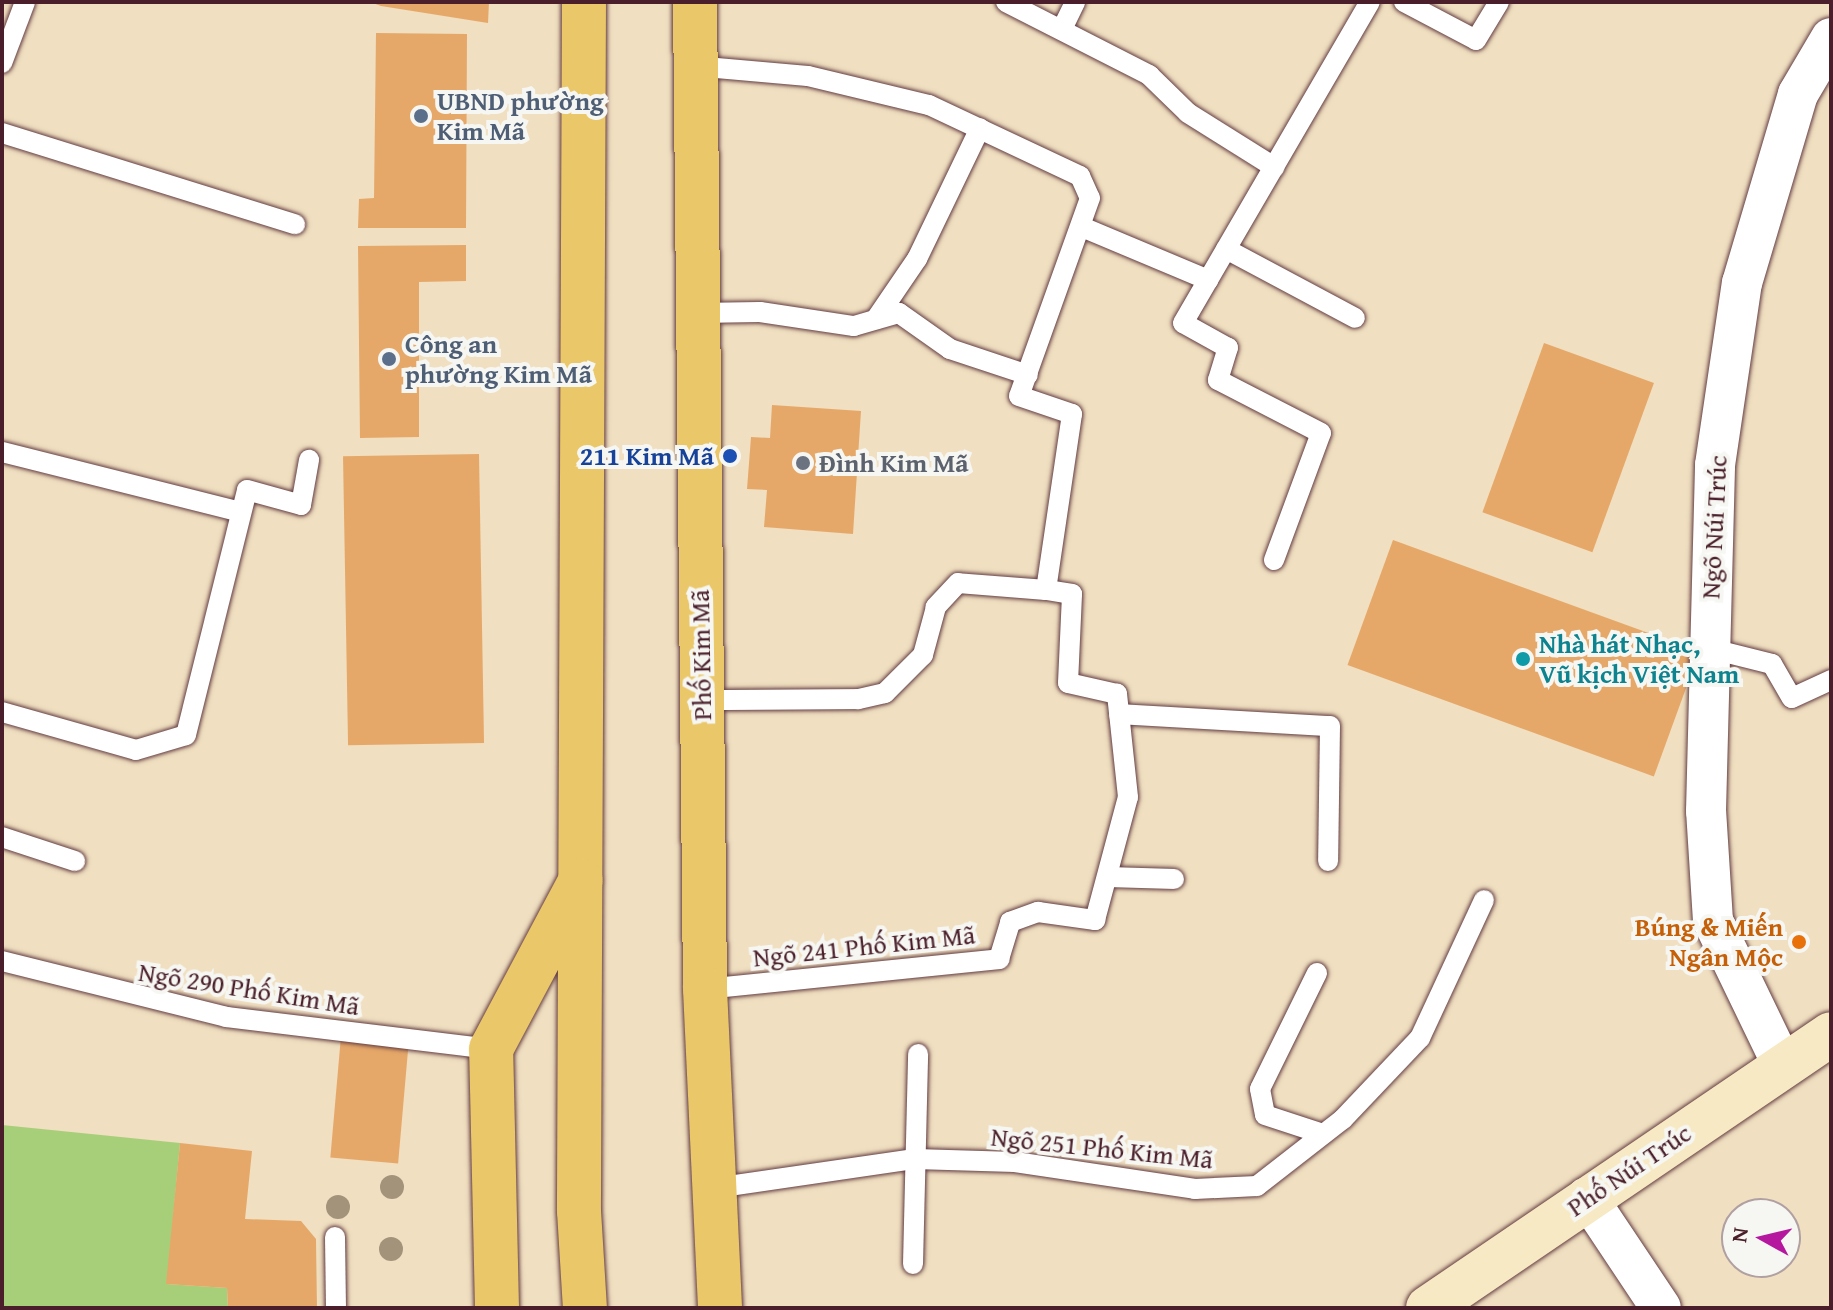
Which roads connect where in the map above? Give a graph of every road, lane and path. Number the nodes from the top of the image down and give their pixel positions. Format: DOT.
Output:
graph roads {
  1 [pos="25,2"];
  2 [pos="584,2"];
  3 [pos="695,2"];
  4 [pos="1006,2"];
  5 [pos="1075,2"];
  6 [pos="1370,2"];
  7 [pos="1404,2"];
  8 [pos="1499,2"];
  9 [pos="1062,29"];
  10 [pos="1831,38"];
  11 [pos="2,63"];
  12 [pos="694,66"];
  13 [pos="980,128"];
  14 [pos="2,133"];
  15 [pos="1274,167"];
  16 [pos="295,224"];
  17 [pos="1082,227"];
  18 [pos="1226,249"];
  19 [pos="1208,280"];
  20 [pos="697,313"];
  21 [pos="1355,318"];
  22 [pos="876,319"];
  23 [pos="1028,375"];
  24 [pos="2,452"];
  25 [pos="309,460"];
  26 [pos="241,512"];
  27 [pos="1274,560"];
  28 [pos="1046,590"];
  29 [pos="1708,648"];
  30 [pos="1831,680"];
  31 [pos="701,700"];
  32 [pos="2,712"];
  33 [pos="1119,714"];
  34 [pos="2,837"];
  35 [pos="75,861"];
  36 [pos="1328,861"];
  37 [pos="584,874"];
  38 [pos="1109,877"];
  39 [pos="1174,879"];
  40 [pos="1484,900"];
  41 [pos="2,961"];
  42 [pos="1317,973"];
  43 [pos="705,989"];
  44 [pos="1831,1034"];
  45 [pos="491,1049"];
  46 [pos="918,1054"];
  47 [pos="1783,1066"];
  48 [pos="1323,1134"];
  49 [pos="915,1159"];
  50 [pos="715,1188"];
  51 [pos="1587,1197"];
  52 [pos="335,1237"];
  53 [pos="913,1264"];
  54 [pos="336,1308"];
  55 [pos="497,1308"];
  56 [pos="585,1308"];
  57 [pos="720,1308"];
  58 [pos="1428,1308"];
  59 [pos="1661,1308"];
  1 -- 11 [label="lane"];
  2 -- 37 [label="main road"];
  3 -- 12 [label="main road, Phố Kim Mã"];
  4 -- 9 [label="lane"];
  5 -- 9 [label="lane"];
  6 -- 15 [label="lane"];
  7 -- 8 [label="lane"];
  9 -- 15 [label="lane"];
  10 -- 29 [label="street, Ngõ Núi Trúc"];
  12 -- 13 [label="lane"];
  12 -- 20 [label="main road, Phố Kim Mã"];
  13 -- 17 [label="lane"];
  13 -- 22 [label="lane"];
  14 -- 16 [label="lane"];
  15 -- 18 [label="lane"];
  17 -- 19 [label="lane"];
  17 -- 23 [label="lane"];
  18 -- 19 [label="lane"];
  18 -- 21 [label="lane"];
  19 -- 27 [label="lane"];
  20 -- 22 [label="lane"];
  20 -- 31 [label="main road, Phố Kim Mã"];
  22 -- 23 [label="lane"];
  23 -- 28 [label="lane"];
  24 -- 26 [label="lane"];
  25 -- 26 [label="lane"];
  26 -- 32 [label="lane"];
  28 -- 31 [label="lane"];
  28 -- 33 [label="lane"];
  29 -- 30 [label="lane"];
  29 -- 47 [label="street, Ngõ Núi Trúc"];
  31 -- 43 [label="main road, Phố Kim Mã"];
  33 -- 36 [label="lane"];
  33 -- 38 [label="lane"];
  34 -- 35 [label="lane"];
  37 -- 45 [label="main road"];
  37 -- 56 [label="main road"];
  38 -- 39 [label="lane"];
  38 -- 43 [label="lane, Ngõ 241 Phố Kim Mã"];
  40 -- 48 [label="lane, Ngõ 251 Phố Kim Mã"];
  41 -- 45 [label="lane, Ngõ 290 Phố Kim Mã"];
  42 -- 48 [label="lane"];
  43 -- 50 [label="main road, Phố Kim Mã"];
  44 -- 47 [label="street, Phố Núi Trúc"];
  45 -- 55 [label="main road"];
  46 -- 49 [label="lane"];
  47 -- 51 [label="street, Phố Núi Trúc"];
  48 -- 49 [label="lane, Ngõ 251 Phố Kim Mã"];
  49 -- 50 [label="lane, Ngõ 251 Phố Kim Mã"];
  49 -- 53 [label="lane"];
  50 -- 57 [label="main road, Phố Kim Mã"];
  51 -- 58 [label="street, Phố Núi Trúc"];
  51 -- 59 [label="street"];
  52 -- 54 [label="lane"];
}
